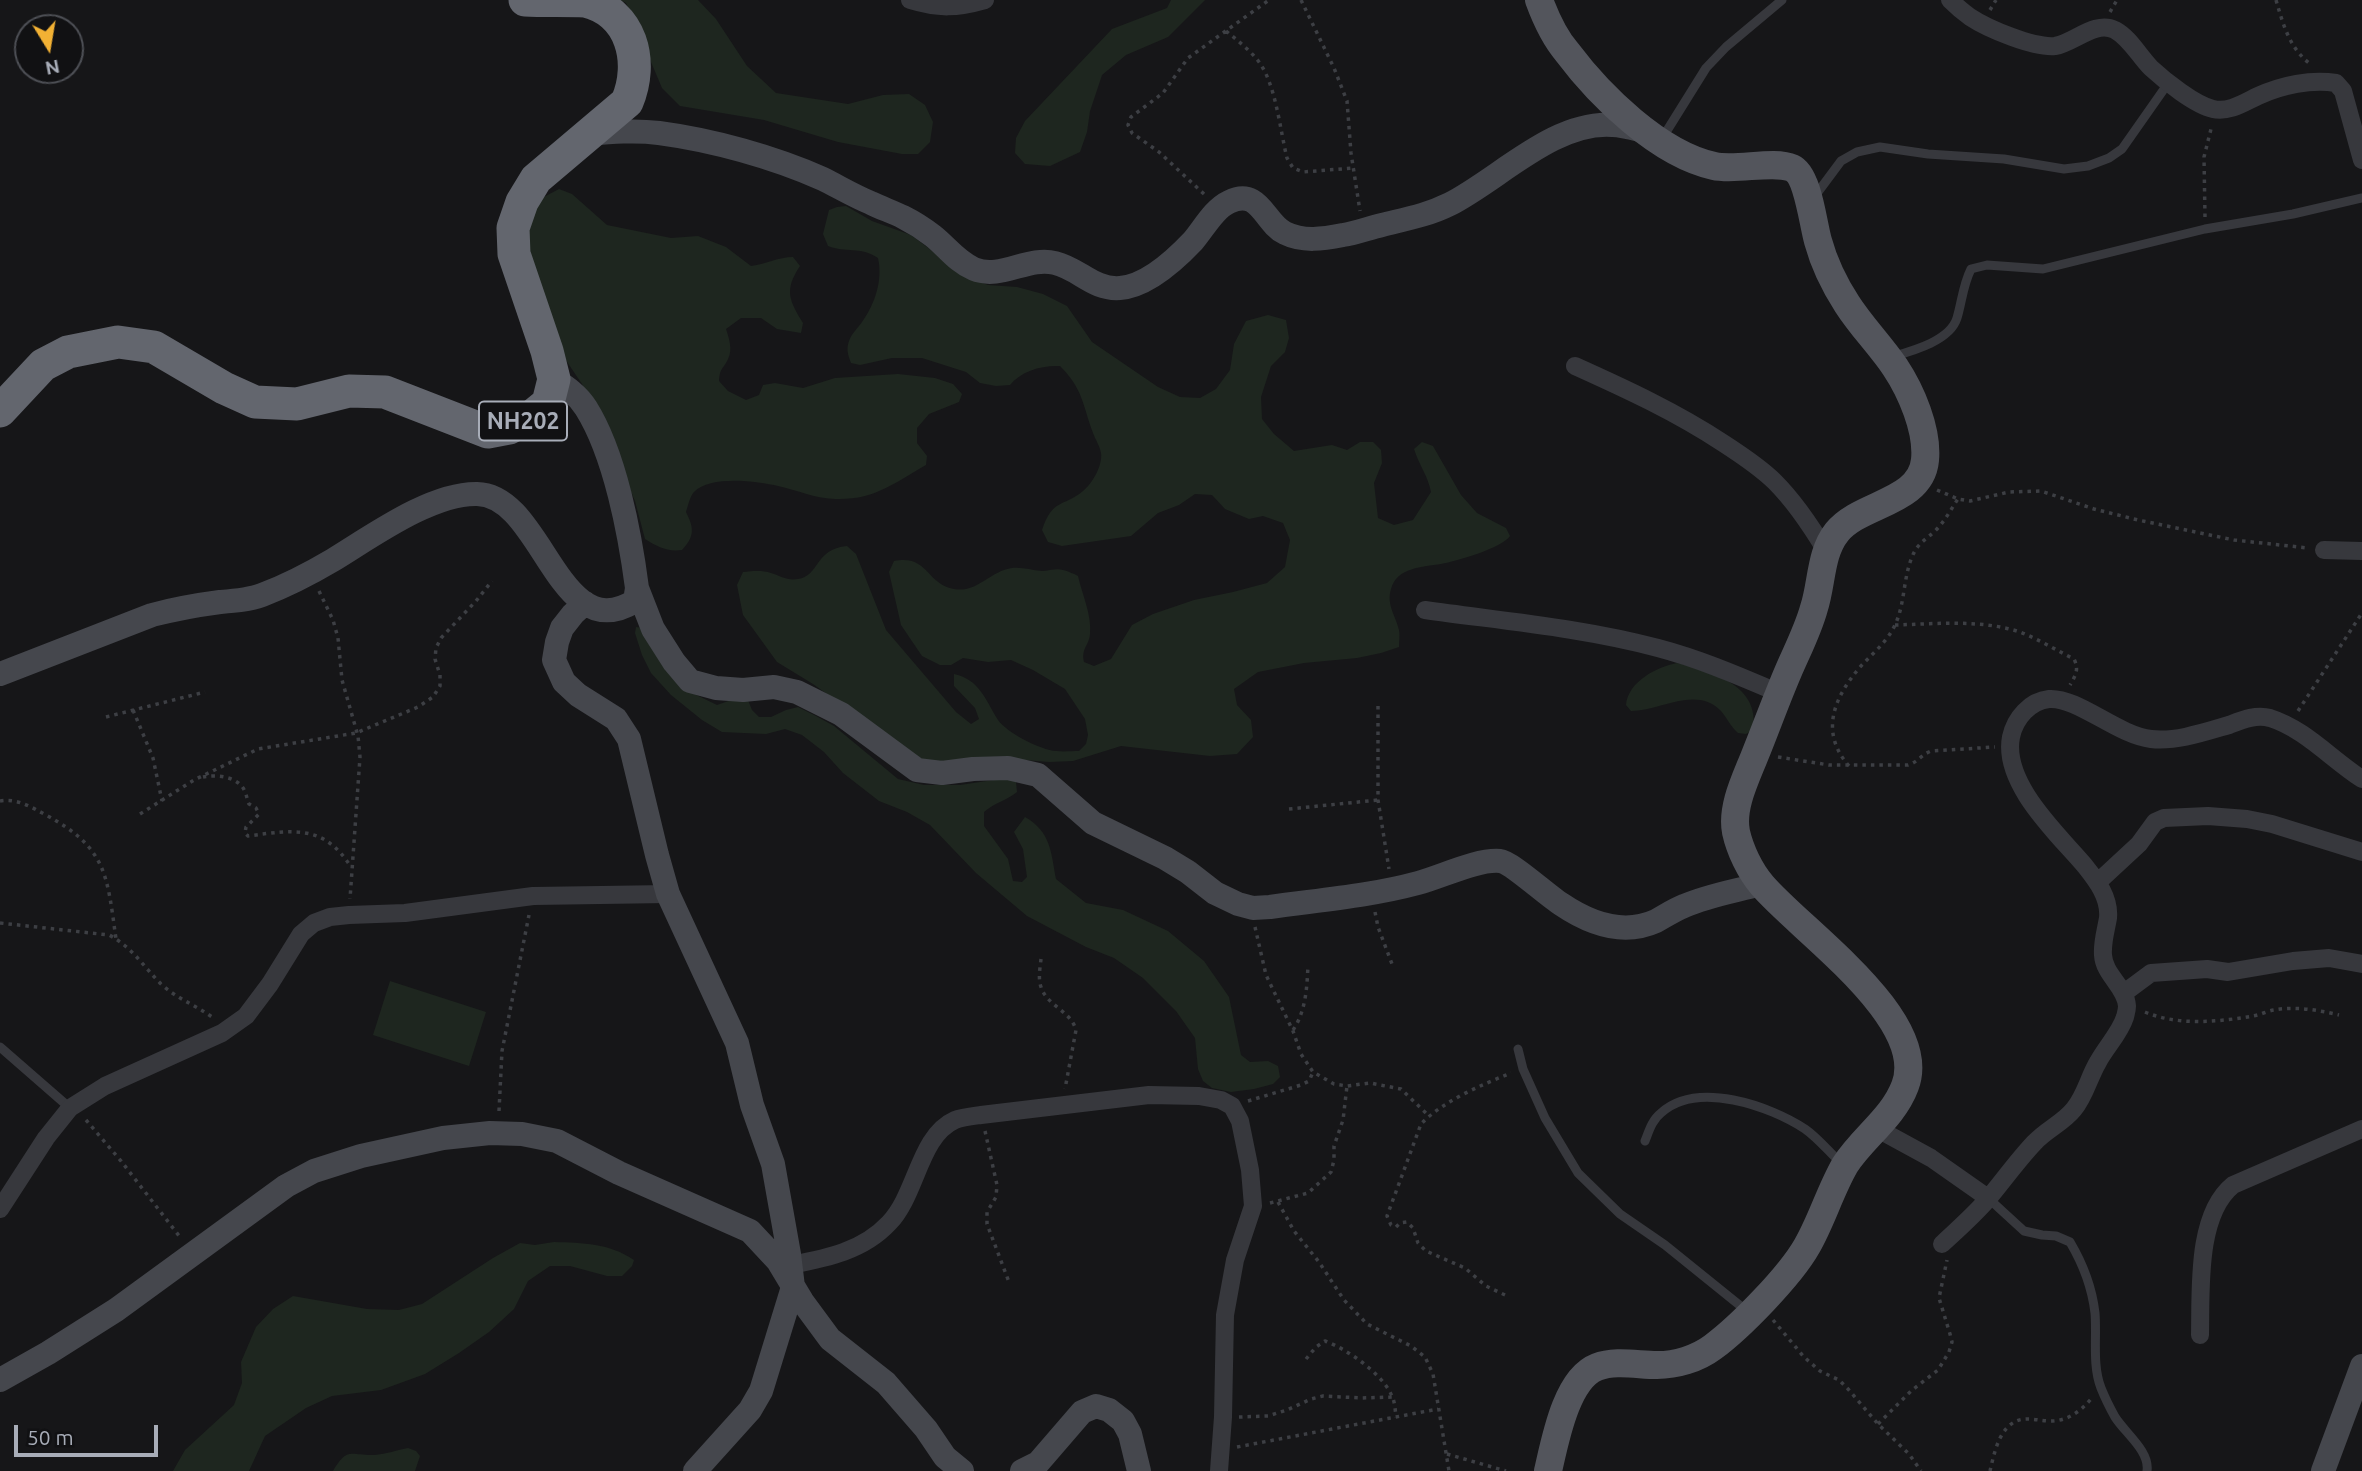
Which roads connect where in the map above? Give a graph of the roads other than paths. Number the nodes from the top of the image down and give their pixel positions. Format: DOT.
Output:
graph roads {
  1 [pos="525,0"];
  2 [pos="911,0"];
  3 [pos="985,0"];
  4 [pos="1539,0"];
  5 [pos="1782,0"];
  6 [pos="1950,0"];
  7 [pos="2169,82"];
  8 [pos="588,134"];
  9 [pos="1653,137"];
  10 [pos="2362,160"];
  11 [pos="2362,198"];
  12 [pos="1809,205"];
  13 [pos="1888,358"];
  14 [pos="1575,366"];
  15 [pos="554,379"];
  16 [pos="0,411"];
  17 [pos="2324,550"];
  18 [pos="1826,551"];
  19 [pos="2362,551"];
  20 [pos="637,588"];
  21 [pos="585,603"];
  22 [pos="1425,610"];
  23 [pos="0,674"];
  24 [pos="1779,693"];
  25 [pos="2362,779"];
  26 [pos="2362,852"];
  27 [pos="2098,882"];
  28 [pos="1762,884"];
  29 [pos="668,894"];
  30 [pos="2362,964"];
  31 [pos="2125,999"];
  32 [pos="0,1046"];
  33 [pos="1518,1049"];
  34 [pos="71,1108"];
  35 [pos="1877,1128"];
  36 [pos="2362,1129"];
  37 [pos="1644,1141"];
  38 [pos="1844,1167"];
  39 [pos="1988,1198"];
  40 [pos="0,1209"];
  41 [pos="1948,1238"];
  42 [pos="792,1276"];
  43 [pos="1755,1307"];
  44 [pos="2200,1335"];
  45 [pos="2362,1366"];
  46 [pos="0,1380"];
  47 [pos="695,1471"];
  48 [pos="962,1471"];
  49 [pos="1022,1471"];
  50 [pos="1139,1471"];
  51 [pos="1219,1471"];
  52 [pos="1548,1471"];
  53 [pos="2147,1471"];
  54 [pos="2323,1471"];
  1 -- 8 [label="highway, NH202"];
  2 -- 3 [label="street"];
  4 -- 9 [label="main road"];
  5 -- 9 [label="lane"];
  6 -- 7 [label="street"];
  7 -- 10 [label="street"];
  7 -- 12 [label="lane"];
  8 -- 9 [label="street"];
  8 -- 15 [label="highway, NH202"];
  9 -- 12 [label="main road"];
  11 -- 13 [label="lane"];
  12 -- 13 [label="main road"];
  13 -- 18 [label="main road"];
  14 -- 18 [label="street"];
  15 -- 16 [label="highway, NH202"];
  15 -- 20 [label="street"];
  17 -- 19 [label="street"];
  18 -- 24 [label="main road"];
  20 -- 21 [label="street"];
  20 -- 28 [label="street"];
  21 -- 23 [label="street"];
  21 -- 29 [label="street"];
  22 -- 24 [label="street"];
  24 -- 28 [label="main road"];
  25 -- 27 [label="street"];
  26 -- 27 [label="street"];
  27 -- 31 [label="street"];
  28 -- 35 [label="main road"];
  29 -- 34 [label="street"];
  29 -- 42 [label="street"];
  30 -- 31 [label="street"];
  31 -- 39 [label="street"];
  32 -- 34 [label="lane"];
  33 -- 43 [label="lane"];
  34 -- 40 [label="street"];
  35 -- 38 [label="main road"];
  35 -- 39 [label="street"];
  36 -- 44 [label="street"];
  37 -- 38 [label="lane"];
  38 -- 43 [label="main road"];
  39 -- 41 [label="street"];
  39 -- 53 [label="lane"];
  42 -- 46 [label="street"];
  42 -- 47 [label="street"];
  42 -- 48 [label="street"];
  42 -- 51 [label="street"];
  43 -- 52 [label="main road"];
  45 -- 54 [label="street"];
  49 -- 50 [label="street"];
}
